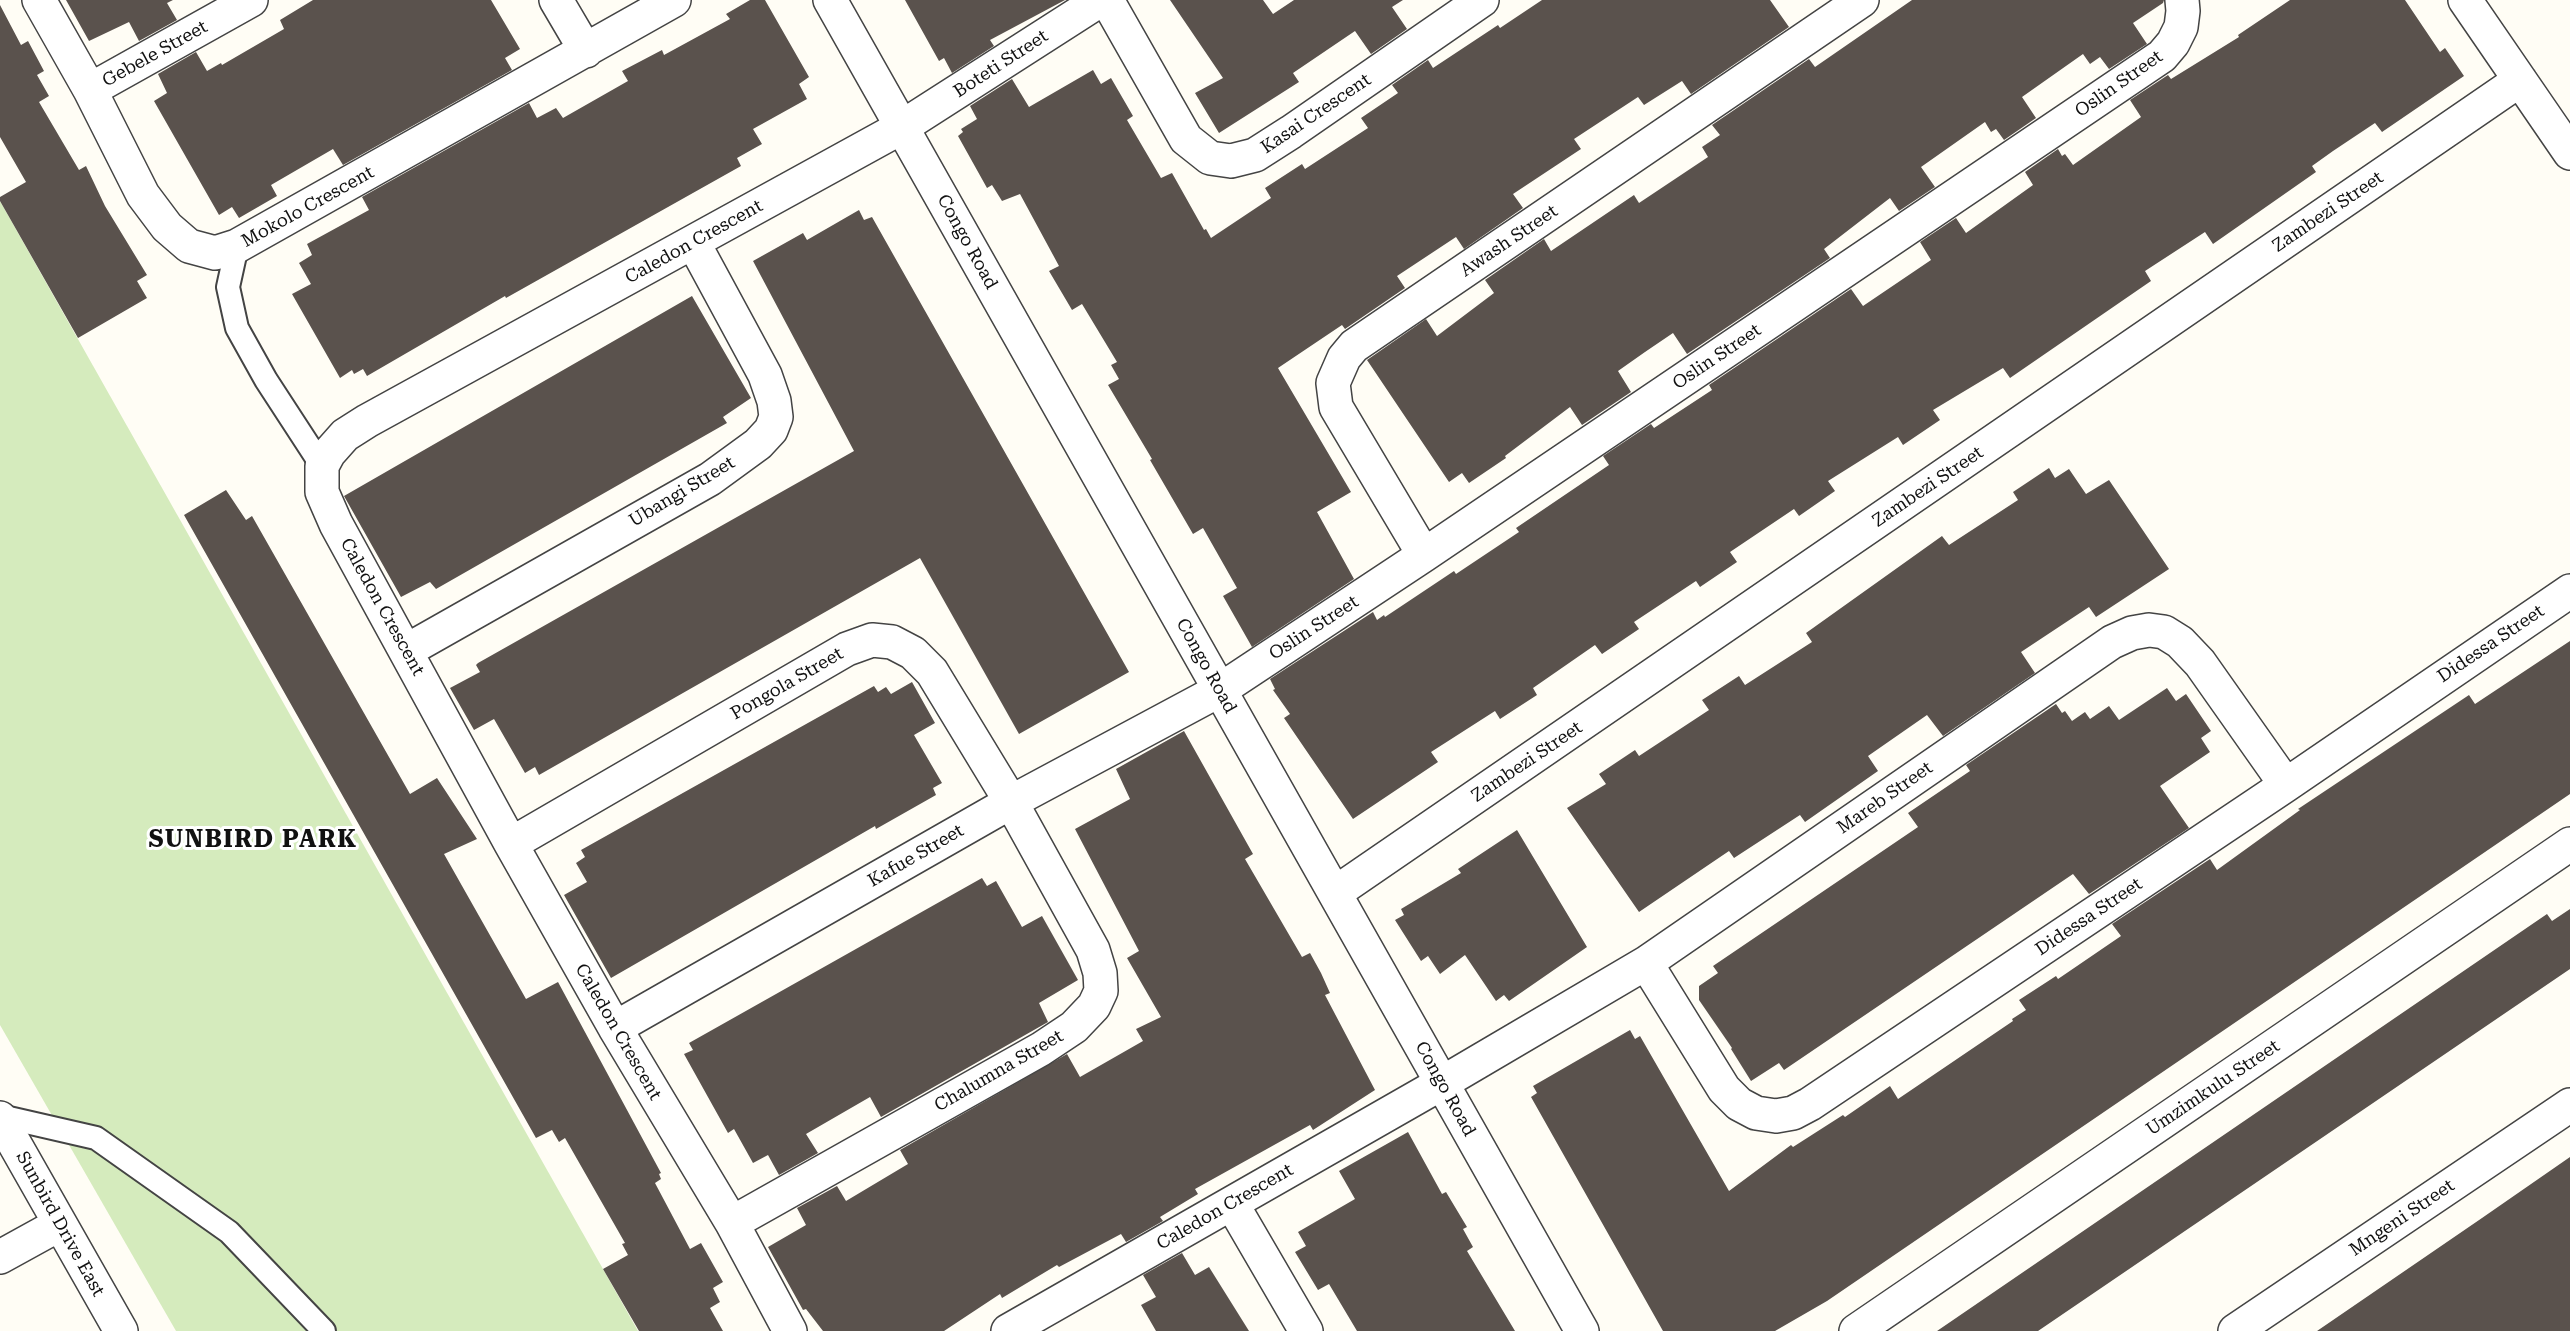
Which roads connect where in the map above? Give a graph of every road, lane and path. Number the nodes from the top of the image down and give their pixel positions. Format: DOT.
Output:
graph roads {
  1 [pos="39,0"];
  2 [pos="251,0"];
  3 [pos="556,0"];
  4 [pos="674,0"];
  5 [pos="830,0"];
  6 [pos="1100,0"];
  7 [pos="1107,0"];
  8 [pos="1482,0"];
  9 [pos="1862,0"];
  10 [pos="2182,0"];
  11 [pos="2465,0"];
  12 [pos="586,51"];
  13 [pos="2520,80"];
  14 [pos="90,90"];
  15 [pos="902,127"];
  16 [pos="2570,153"];
  17 [pos="693,242"];
  18 [pos="237,246"];
  19 [pos="322,466"];
  20 [pos="1424,555"];
  21 [pos="2570,591"];
  22 [pos="406,651"];
  23 [pos="1220,690"];
  24 [pos="2286,785"];
  25 [pos="1011,802"];
  26 [pos="511,844"];
  27 [pos="2570,844"];
  28 [pos="1335,893"];
  29 [pos="1646,963"];
  30 [pos="615,1028"];
  31 [pos="1442,1083"];
  32 [pos="2570,1105"];
  33 [pos="0,1117"];
  34 [pos="1232,1204"];
  35 [pos="732,1223"];
  36 [pos="60,1224"];
  37 [pos="0,1257"];
  38 [pos="121,1331"];
  39 [pos="324,1331"];
  40 [pos="790,1331"];
  41 [pos="1008,1331"];
  42 [pos="1306,1331"];
  43 [pos="1582,1331"];
  44 [pos="1856,1331"];
  45 [pos="2235,1331"];
  1 -- 14 [label="street, Mokolo Crescent"];
  2 -- 14 [label="street, Gebele Street"];
  3 -- 12 [label="street"];
  4 -- 12 [label="street, Mokolo Crescent"];
  5 -- 15 [label="street, Congo Road"];
  6 -- 15 [label="street, Boteti Street"];
  7 -- 8 [label="street, Kasai Crescent"];
  9 -- 20 [label="street, Awash Street"];
  10 -- 20 [label="street, Oslin Street"];
  11 -- 13 [label="street"];
  12 -- 18 [label="street, Mokolo Crescent"];
  13 -- 16 [label="street"];
  13 -- 28 [label="street, Zambezi Street"];
  14 -- 18 [label="street, Mokolo Crescent"];
  15 -- 17 [label="street, Caledon Crescent"];
  15 -- 23 [label="street, Congo Road"];
  17 -- 19 [label="street, Caledon Crescent"];
  17 -- 22 [label="street, Ubangi Street"];
  18 -- 19 [label="lane"];
  19 -- 22 [label="street, Caledon Crescent"];
  20 -- 23 [label="street, Oslin Street"];
  21 -- 24 [label="street, Didessa Street"];
  22 -- 26 [label="street, Caledon Crescent"];
  23 -- 25 [label="street, Kafue Street"];
  23 -- 28 [label="street, Congo Road"];
  24 -- 29 [label="street, Mareb Street"];
  24 -- 29 [label="street, Didessa Street"];
  25 -- 26 [label="street, Pongola Street"];
  25 -- 30 [label="street, Kafue Street"];
  25 -- 35 [label="street, Chalumna Street"];
  26 -- 30 [label="street, Caledon Crescent"];
  27 -- 44 [label="street, Umzimkulu Street"];
  28 -- 31 [label="street, Congo Road"];
  29 -- 31 [label="street, Mareb Street"];
  30 -- 35 [label="street, Caledon Crescent"];
  31 -- 34 [label="street, Caledon Crescent"];
  31 -- 43 [label="street, Congo Road"];
  32 -- 45 [label="street, Mngeni Street"];
  33 -- 36 [label="street, Sunbird Drive East"];
  33 -- 39 [label="lane"];
  34 -- 41 [label="street, Caledon Crescent"];
  34 -- 42 [label="street"];
  35 -- 40 [label="street, Caledon Crescent"];
  36 -- 37 [label="street"];
  36 -- 38 [label="street, Sunbird Drive East"];
}
